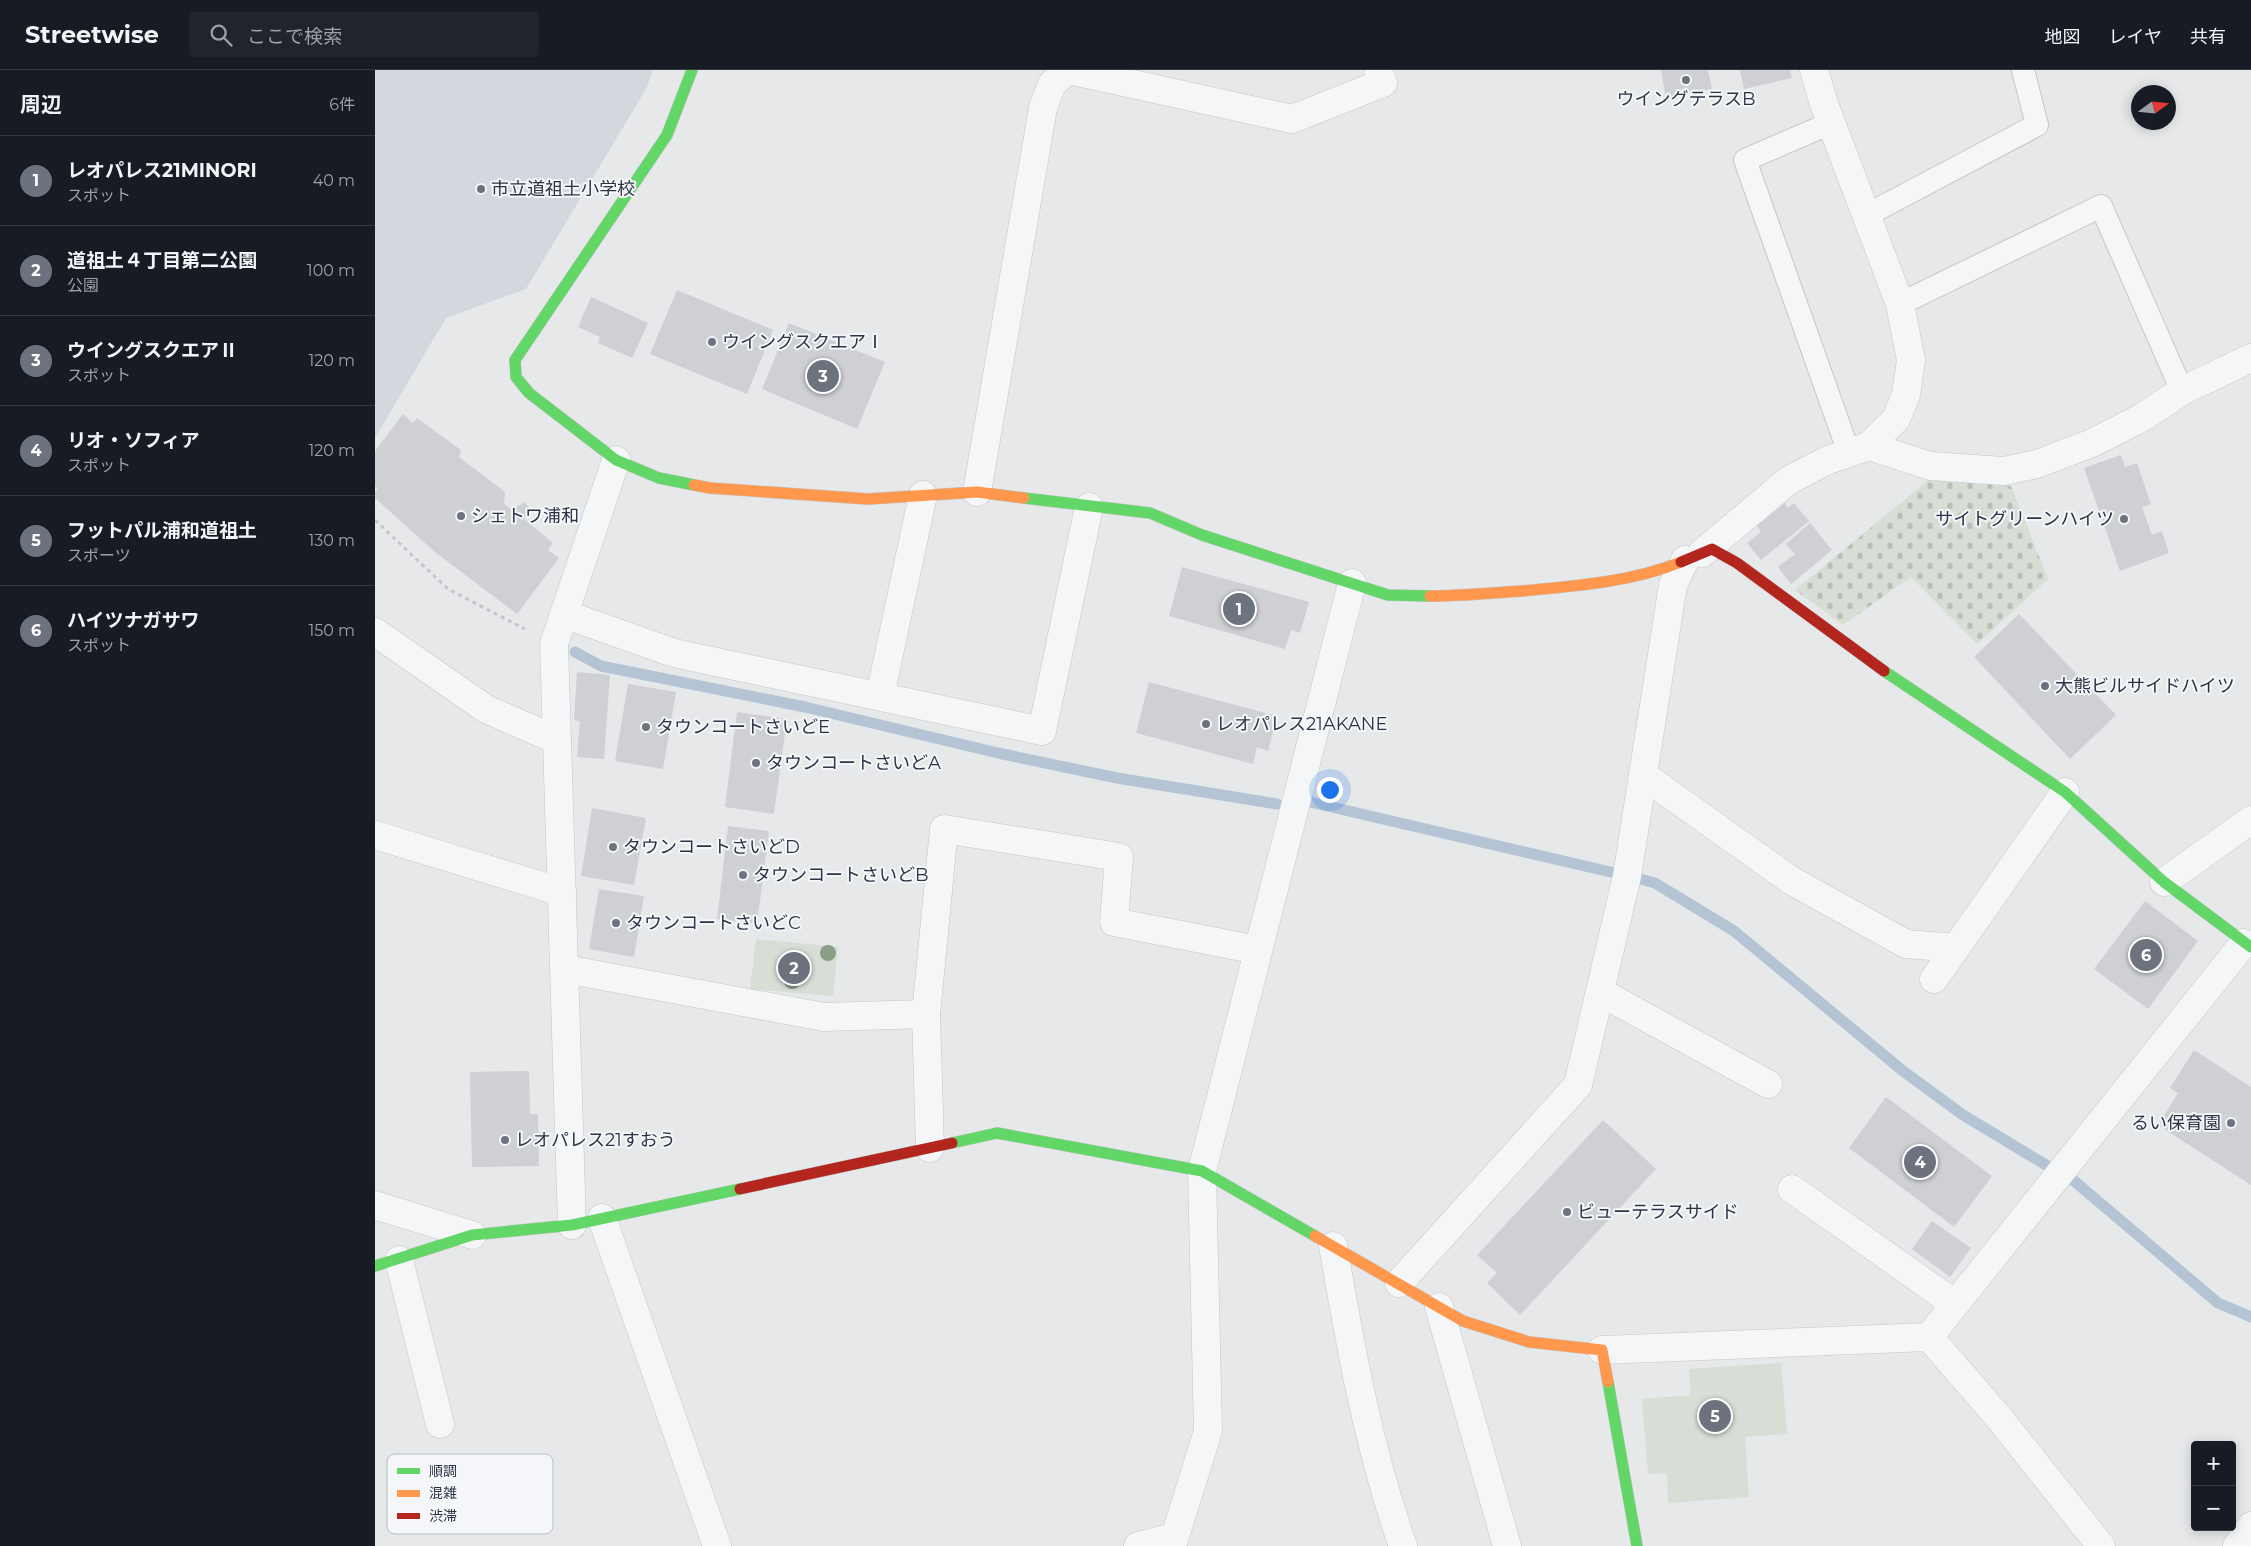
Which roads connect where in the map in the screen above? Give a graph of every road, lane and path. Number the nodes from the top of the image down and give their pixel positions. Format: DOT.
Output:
graph roads {
  1 [pos="692,70"];
  2 [pos="1068,70"];
  3 [pos="1378,70"];
  4 [pos="1814,70"];
  5 [pos="2023,70"];
  6 [pos="1831,123"];
  7 [pos="1865,216"];
  8 [pos="1899,304"];
  9 [pos="2251,358"];
  10 [pos="2182,391"];
  11 [pos="1859,450"];
  12 [pos="616,460"];
  13 [pos="977,492"];
  14 [pos="923,495"];
  15 [pos="1089,507"];
  16 [pos="375,520"];
  17 [pos="1693,556"];
  18 [pos="1352,583"];
  19 [pos="564,614"];
  20 [pos="375,632"];
  21 [pos="554,644"];
  22 [pos="880,696"];
  23 [pos="557,740"];
  24 [pos="1643,775"];
  25 [pos="2065,792"];
  26 [pos="2251,820"];
  27 [pos="375,835"];
  28 [pos="2164,882"];
  29 [pos="562,892"];
  30 [pos="2248,945"];
  31 [pos="1956,948"];
  32 [pos="1258,950"];
  33 [pos="565,970"];
  34 [pos="1934,979"];
  35 [pos="1600,992"];
  36 [pos="925,1014"];
  37 [pos="1768,1084"];
  38 [pos="931,1148"];
  39 [pos="1202,1171"];
  40 [pos="1792,1188"];
  41 [pos="375,1205"];
  42 [pos="601,1218"];
  43 [pos="572,1225"];
  44 [pos="473,1236"];
  45 [pos="1333,1246"];
  46 [pos="387,1263"];
  47 [pos="1399,1283"];
  48 [pos="1955,1304"];
  49 [pos="1439,1307"];
  50 [pos="1929,1337"];
  51 [pos="1602,1350"];
  52 [pos="440,1424"];
  53 [pos="2251,1526"];
  54 [pos="1173,1541"];
  55 [pos="717,1546"];
  56 [pos="1138,1546"];
  57 [pos="1403,1546"];
  58 [pos="1507,1546"];
  59 [pos="1637,1546"];
  60 [pos="2101,1546"];
  61 [pos="2237,1546"];
  1 -- 12 [label="street"];
  2 -- 3 [label="street"];
  2 -- 13 [label="street"];
  4 -- 6 [label="street"];
  5 -- 7 [label="lane"];
  6 -- 7 [label="street"];
  6 -- 11 [label="lane"];
  7 -- 8 [label="street"];
  8 -- 10 [label="lane"];
  8 -- 11 [label="street"];
  9 -- 10 [label="street"];
  10 -- 11 [label="street"];
  11 -- 17 [label="street"];
  12 -- 14 [label="street"];
  12 -- 19 [label="street"];
  13 -- 14 [label="street"];
  13 -- 15 [label="street"];
  14 -- 22 [label="street"];
  15 -- 18 [label="street"];
  15 -- 22 [label="street"];
  16 -- 21 [label="path"];
  17 -- 18 [label="street"];
  17 -- 24 [label="street"];
  17 -- 25 [label="street"];
  18 -- 32 [label="street"];
  19 -- 21 [label="street"];
  19 -- 22 [label="street"];
  20 -- 23 [label="street"];
  21 -- 23 [label="street"];
  23 -- 29 [label="street"];
  24 -- 31 [label="street"];
  24 -- 35 [label="street"];
  25 -- 28 [label="street"];
  25 -- 31 [label="street"];
  26 -- 28 [label="street"];
  27 -- 29 [label="street"];
  28 -- 30 [label="street"];
  29 -- 33 [label="street"];
  30 -- 48 [label="street"];
  31 -- 34 [label="street"];
  32 -- 36 [label="street"];
  32 -- 39 [label="street"];
  33 -- 36 [label="street"];
  33 -- 43 [label="street"];
  35 -- 37 [label="street"];
  35 -- 47 [label="street"];
  36 -- 38 [label="street"];
  38 -- 39 [label="street"];
  38 -- 42 [label="street"];
  39 -- 45 [label="street"];
  39 -- 54 [label="street"];
  40 -- 48 [label="street"];
  41 -- 44 [label="street"];
  42 -- 43 [label="street"];
  42 -- 55 [label="street"];
  43 -- 44 [label="street"];
  44 -- 46 [label="street"];
  45 -- 47 [label="street"];
  45 -- 57 [label="street"];
  46 -- 52 [label="street"];
  47 -- 49 [label="street"];
  48 -- 50 [label="street"];
  49 -- 51 [label="street"];
  49 -- 58 [label="street"];
  50 -- 51 [label="street"];
  50 -- 60 [label="street"];
  51 -- 59 [label="street"];
  53 -- 61 [label="street"];
  54 -- 56 [label="street"];
}
